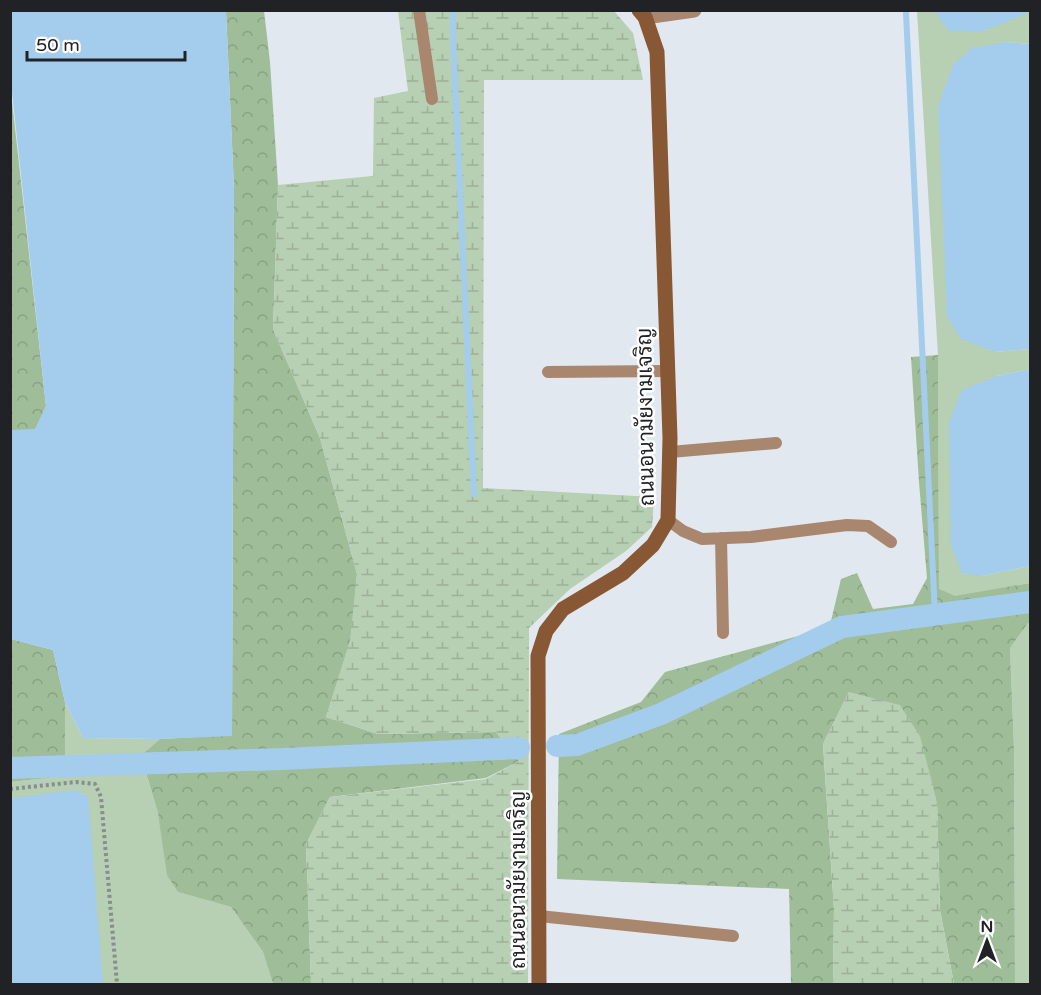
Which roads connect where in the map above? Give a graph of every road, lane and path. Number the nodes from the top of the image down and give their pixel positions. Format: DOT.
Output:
graph roads {
  1 [pos="419,10"];
  2 [pos="694,10"];
  3 [pos="642,14"];
  4 [pos="432,99"];
  5 [pos="668,371"];
  6 [pos="548,372"];
  7 [pos="776,443"];
  8 [pos="670,452"];
  9 [pos="668,520"];
  10 [pos="721,538"];
  11 [pos="891,542"];
  12 [pos="723,633"];
  13 [pos="10,789"];
  14 [pos="539,916"];
  15 [pos="732,936"];
  16 [pos="117,984"];
  17 [pos="539,984"];
  1 -- 4 [label="lane"];
  2 -- 3 [label="street"];
  3 -- 5 [label="street, ถนนอนามัยงามเจริญ"];
  5 -- 6 [label="lane"];
  5 -- 8 [label="street, ถนนอนามัยงามเจริญ"];
  7 -- 8 [label="lane"];
  8 -- 9 [label="street, ถนนอนามัยงามเจริญ"];
  9 -- 10 [label="lane"];
  9 -- 14 [label="street, ถนนอนามัยงามเจริญ"];
  10 -- 11 [label="lane"];
  10 -- 12 [label="lane"];
  13 -- 16 [label="path"];
  14 -- 15 [label="lane"];
  14 -- 17 [label="street, ถนนอนามัยงามเจริญ"];
}
